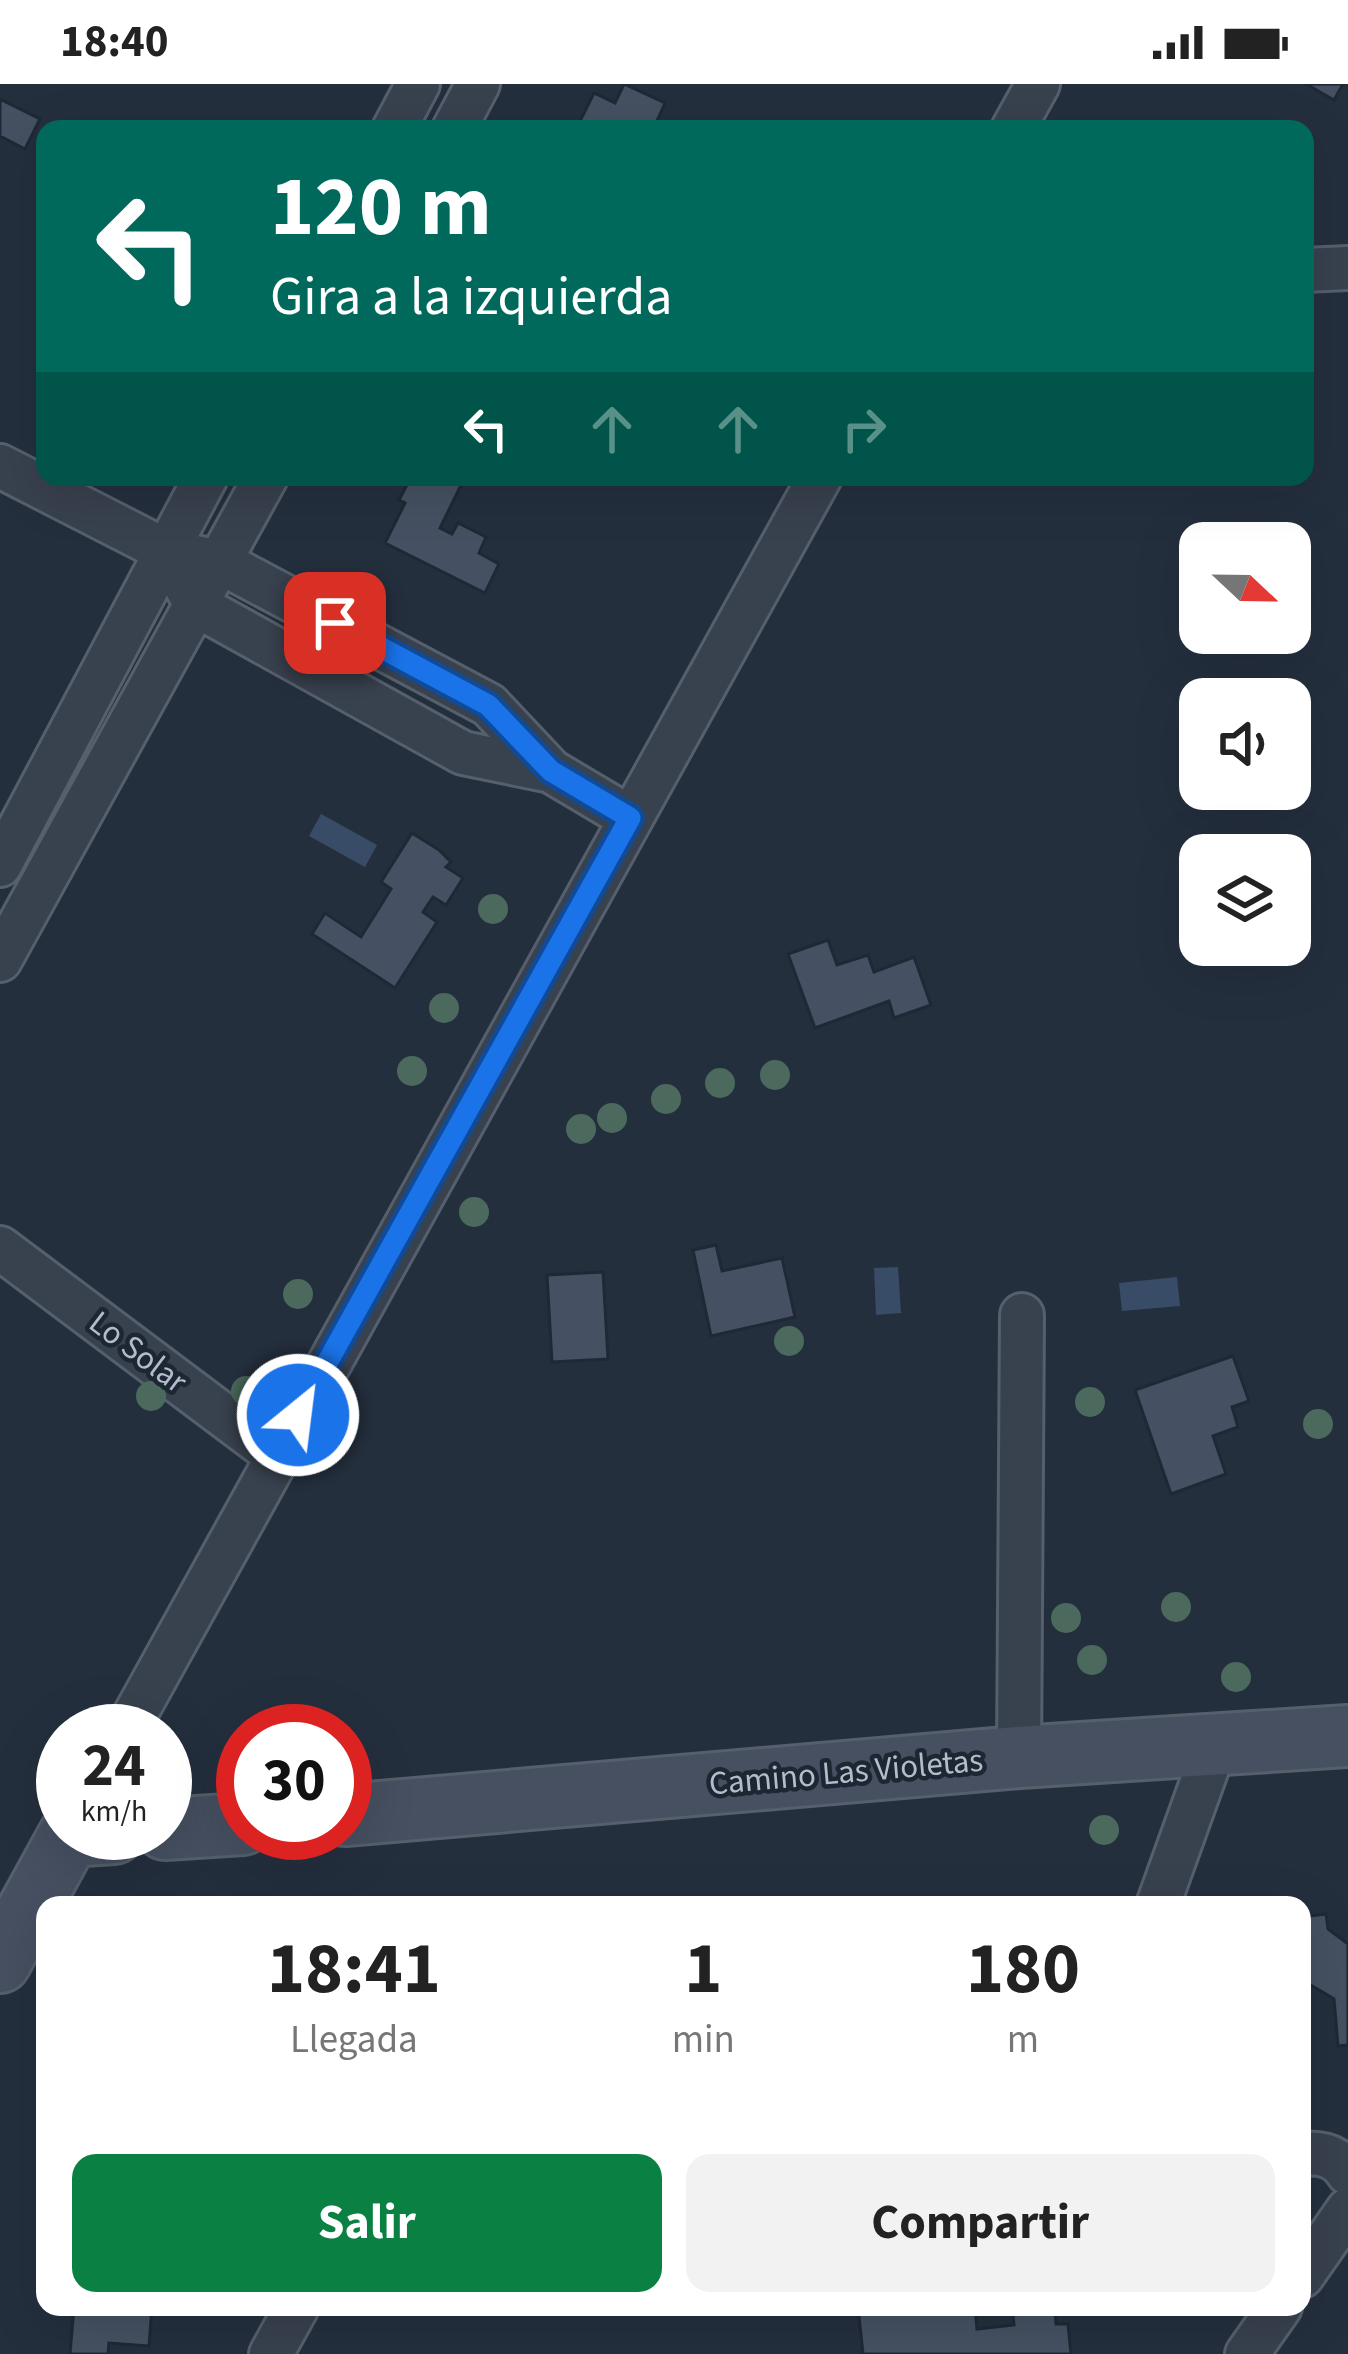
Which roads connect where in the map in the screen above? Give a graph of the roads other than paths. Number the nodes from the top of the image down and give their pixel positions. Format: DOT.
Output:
graph roads {
  1 [pos="418,84"];
  2 [pos="478,84"];
  3 [pos="1038,84"];
  4 [pos="399,120"];
  5 [pos="459,120"];
  6 [pos="1018,120"];
  7 [pos="1348,268"];
  8 [pos="1314,270"];
  9 [pos="0,466"];
  10 [pos="36,484"];
  11 [pos="39,486"];
  12 [pos="201,486"];
  13 [pos="261,486"];
  14 [pos="815,486"];
  15 [pos="166,551"];
  16 [pos="220,562"];
  17 [pos="196,605"];
  18 [pos="551,771"];
  19 [pos="630,818"];
  20 [pos="0,866"];
  21 [pos="0,960"];
  22 [pos="0,1248"];
  23 [pos="1022,1315"];
  24 [pos="276,1455"];
  25 [pos="141,1704"];
  26 [pos="1348,1736"];
  27 [pos="1215,1746"];
  28 [pos="1019,1757"];
  29 [pos="372,1813"];
  30 [pos="68,1860"];
  31 [pos="44,1896"];
  32 [pos="1161,1896"];
  33 [pos="36,1908"];
  34 [pos="0,1962"];
  35 [pos="1311,2154"];
  36 [pos="1348,2174"];
  37 [pos="1348,2210"];
  38 [pos="1311,2263"];
  39 [pos="292,2316"];
  40 [pos="1273,2316"];
  41 [pos="272,2354"];
  42 [pos="1246,2354"];
  1 -- 4 [label="street"];
  2 -- 5 [label="street"];
  3 -- 6 [label="street"];
  7 -- 8 [label="street"];
  9 -- 10 [label="street"];
  11 -- 15 [label="street"];
  12 -- 15 [label="street"];
  13 -- 16 [label="street"];
  14 -- 19 [label="street"];
  15 -- 16 [label="street"];
  15 -- 17 [label="street"];
  15 -- 20 [label="street"];
  16 -- 17 [label="street"];
  16 -- 18 [label="street"];
  17 -- 18 [label="street"];
  17 -- 21 [label="street"];
  18 -- 19 [label="street"];
  19 -- 24 [label="street"];
  22 -- 24 [label="street, Lo Solar"];
  23 -- 28 [label="street"];
  24 -- 25 [label="street"];
  26 -- 27 [label="street, Camino Las Violetas"];
  27 -- 28 [label="street, Camino Las Violetas"];
  27 -- 32 [label="street"];
  28 -- 29 [label="street, Camino Las Violetas"];
  30 -- 31 [label="street"];
  33 -- 34 [label="street"];
  35 -- 36 [label="street"];
  37 -- 38 [label="street"];
  39 -- 41 [label="street"];
  40 -- 42 [label="street"];
}
